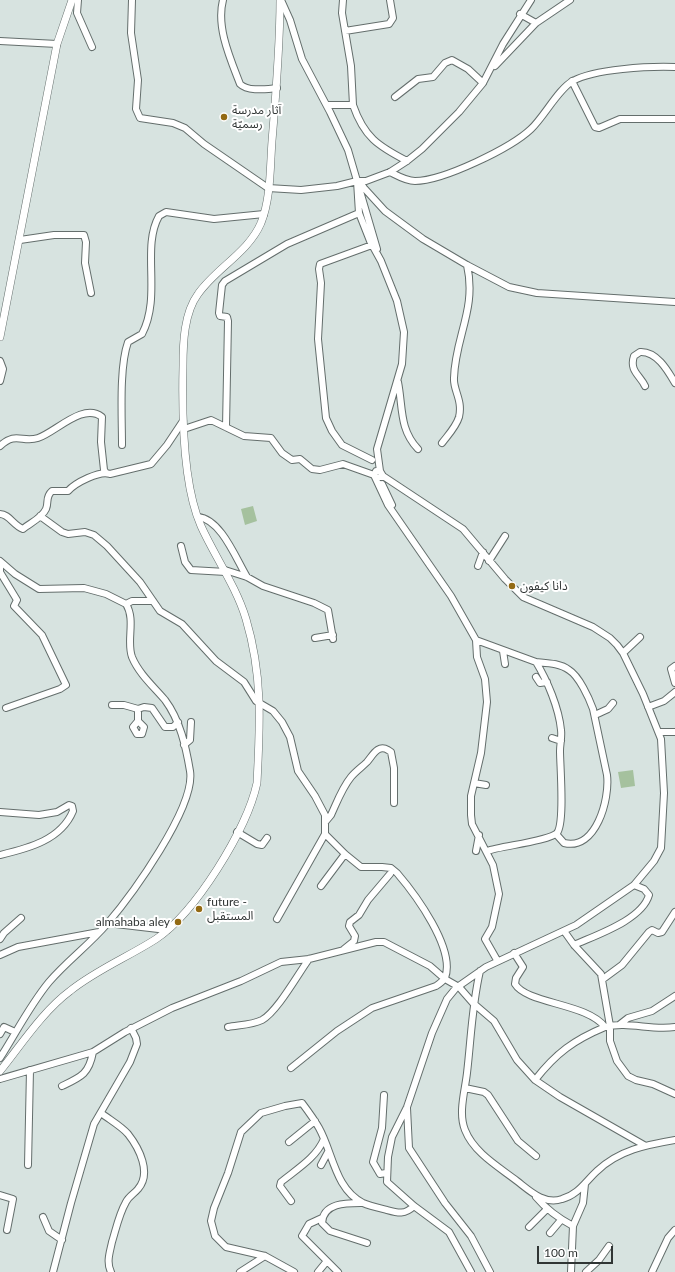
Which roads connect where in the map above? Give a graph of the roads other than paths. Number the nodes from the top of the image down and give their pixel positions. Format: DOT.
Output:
graph roads {
  1 [pos="72,0"];
  2 [pos="78,0"];
  3 [pos="132,0"];
  4 [pos="223,0"];
  5 [pos="281,0"];
  6 [pos="343,0"];
  7 [pos="390,0"];
  8 [pos="530,0"];
  9 [pos="570,0"];
  10 [pos="520,14"];
  11 [pos="536,23"];
  12 [pos="345,31"];
  13 [pos="0,41"];
  14 [pos="57,44"];
  15 [pos="92,47"];
  16 [pos="675,67"];
  17 [pos="490,70"];
  18 [pos="572,81"];
  19 [pos="483,82"];
  20 [pos="276,88"];
  21 [pos="395,97"];
  22 [pos="327,105"];
  23 [pos="353,105"];
  24 [pos="675,119"];
  25 [pos="407,162"];
  26 [pos="390,172"];
  27 [pos="358,181"];
  28 [pos="268,188"];
  29 [pos="359,213"];
  30 [pos="264,214"];
  31 [pos="20,240"];
  32 [pos="372,245"];
  33 [pos="377,253"];
  34 [pos="467,265"];
  35 [pos="91,293"];
  36 [pos="675,302"];
  37 [pos="0,337"];
  38 [pos="0,361"];
  39 [pos="398,381"];
  40 [pos="0,382"];
  41 [pos="675,383"];
  42 [pos="645,386"];
  43 [pos="183,421"];
  44 [pos="383,426"];
  45 [pos="226,427"];
  46 [pos="184,429"];
  47 [pos="442,443"];
  48 [pos="122,445"];
  49 [pos="0,446"];
  50 [pos="418,449"];
  51 [pos="372,460"];
  52 [pos="106,473"];
  53 [pos="378,476"];
  54 [pos="0,514"];
  55 [pos="40,516"];
  56 [pos="198,517"];
  57 [pos="505,536"];
  58 [pos="181,546"];
  59 [pos="482,552"];
  60 [pos="0,561"];
  61 [pos="489,561"];
  62 [pos="478,566"];
  63 [pos="0,567"];
  64 [pos="226,571"];
  65 [pos="247,577"];
  66 [pos="153,601"];
  67 [pos="126,604"];
  68 [pos="640,637"];
  69 [pos="315,638"];
  70 [pos="476,640"];
  71 [pos="503,651"];
  72 [pos="623,653"];
  73 [pos="536,662"];
  74 [pos="505,664"];
  75 [pos="675,666"];
  76 [pos="536,677"];
  77 [pos="547,682"];
  78 [pos="675,683"];
  79 [pos="675,692"];
  80 [pos="613,703"];
  81 [pos="261,704"];
  82 [pos="112,705"];
  83 [pos="648,707"];
  84 [pos="6,708"];
  85 [pos="138,708"];
  86 [pos="595,716"];
  87 [pos="138,721"];
  88 [pos="178,722"];
  89 [pos="191,722"];
  90 [pos="659,732"];
  91 [pos="675,732"];
  92 [pos="552,738"];
  93 [pos="561,741"];
  94 [pos="184,744"];
  95 [pos="474,783"];
  96 [pos="486,785"];
  97 [pos="394,803"];
  98 [pos="0,812"];
  99 [pos="326,821"];
  100 [pos="237,832"];
  101 [pos="325,834"];
  102 [pos="556,834"];
  103 [pos="479,835"];
  104 [pos="267,838"];
  105 [pos="476,851"];
  106 [pos="487,851"];
  107 [pos="345,854"];
  108 [pos="0,855"];
  109 [pos="390,874"];
  110 [pos="634,885"];
  111 [pos="321,886"];
  112 [pos="675,912"];
  113 [pos="21,918"];
  114 [pos="277,919"];
  115 [pos="107,923"];
  116 [pos="167,930"];
  117 [pos="564,931"];
  118 [pos="100,932"];
  119 [pos="0,939"];
  120 [pos="574,945"];
  121 [pos="343,950"];
  122 [pos="514,953"];
  123 [pos="0,955"];
  124 [pos="309,959"];
  125 [pos="497,960"];
  126 [pos="480,971"];
  127 [pos="445,979"];
  128 [pos="603,979"];
  129 [pos="459,987"];
  130 [pos="675,996"];
  131 [pos="473,1003"];
  132 [pos="619,1025"];
  133 [pos="2,1026"];
  134 [pos="675,1026"];
  135 [pos="228,1027"];
  136 [pos="607,1027"];
  137 [pos="131,1028"];
  138 [pos="15,1032"];
  139 [pos="0,1034"];
  140 [pos="93,1052"];
  141 [pos="0,1058"];
  142 [pos="291,1068"];
  143 [pos="30,1070"];
  144 [pos="0,1071"];
  145 [pos="0,1079"];
  146 [pos="535,1080"];
  147 [pos="62,1086"];
  148 [pos="464,1088"];
  149 [pos="675,1094"];
  150 [pos="384,1095"];
  151 [pos="407,1107"];
  152 [pos="101,1113"];
  153 [pos="315,1121"];
  154 [pos="324,1139"];
  155 [pos="675,1140"];
  156 [pos="288,1142"];
  157 [pos="644,1145"];
  158 [pos="328,1152"];
  159 [pos="536,1156"];
  160 [pos="28,1165"];
  161 [pos="321,1165"];
  162 [pos="386,1173"];
  163 [pos="586,1184"];
  164 [pos="532,1193"];
  165 [pos="0,1195"];
  166 [pos="291,1202"];
  167 [pos="363,1203"];
  168 [pos="414,1206"];
  169 [pos="547,1209"];
  170 [pos="43,1217"];
  171 [pos="322,1218"];
  172 [pos="561,1220"];
  173 [pos="573,1226"];
  174 [pos="529,1227"];
  175 [pos="7,1230"];
  176 [pos="675,1230"];
  177 [pos="550,1233"];
  178 [pos="62,1240"];
  179 [pos="367,1243"];
  180 [pos="609,1246"];
  181 [pos="265,1256"];
  182 [pos="327,1261"];
  183 [pos="53,1272"];
  184 [pos="110,1272"];
  185 [pos="240,1272"];
  186 [pos="294,1272"];
  187 [pos="318,1272"];
  188 [pos="338,1272"];
  189 [pos="471,1272"];
  190 [pos="490,1272"];
  191 [pos="571,1272"];
  192 [pos="586,1272"];
  193 [pos="652,1272"];
  1 -- 14 [label="main road"];
  2 -- 15 [label="street"];
  3 -- 28 [label="street"];
  4 -- 20 [label="street"];
  5 -- 20 [label="main road"];
  5 -- 22 [label="street"];
  6 -- 12 [label="street"];
  7 -- 12 [label="street"];
  8 -- 10 [label="street"];
  9 -- 11 [label="street"];
  10 -- 11 [label="street"];
  10 -- 17 [label="street"];
  11 -- 17 [label="street"];
  12 -- 23 [label="street"];
  13 -- 14 [label="street"];
  14 -- 31 [label="main road"];
  16 -- 18 [label="street"];
  17 -- 19 [label="street"];
  18 -- 24 [label="street"];
  18 -- 26 [label="street"];
  19 -- 21 [label="street"];
  19 -- 25 [label="street"];
  20 -- 28 [label="main road"];
  22 -- 23 [label="street"];
  22 -- 27 [label="street"];
  23 -- 25 [label="street"];
  25 -- 26 [label="street"];
  26 -- 27 [label="street"];
  27 -- 28 [label="street"];
  27 -- 29 [label="street"];
  27 -- 33 [label="street"];
  27 -- 34 [label="street"];
  28 -- 30 [label="main road"];
  29 -- 32 [label="street"];
  29 -- 45 [label="street"];
  30 -- 43 [label="main road"];
  30 -- 48 [label="street"];
  31 -- 35 [label="street"];
  31 -- 37 [label="main road"];
  32 -- 33 [label="street"];
  32 -- 51 [label="street"];
  33 -- 39 [label="street"];
  34 -- 36 [label="street"];
  34 -- 47 [label="street"];
  38 -- 40 [label="street"];
  39 -- 44 [label="street"];
  39 -- 50 [label="street"];
  41 -- 42 [label="street"];
  43 -- 46 [label="main road"];
  43 -- 52 [label="street"];
  44 -- 51 [label="street"];
  44 -- 53 [label="street"];
  45 -- 46 [label="street"];
  45 -- 53 [label="street"];
  46 -- 56 [label="main road"];
  49 -- 52 [label="street"];
  51 -- 53 [label="street"];
  52 -- 55 [label="street"];
  53 -- 59 [label="street"];
  53 -- 70 [label="street"];
  54 -- 55 [label="street"];
  55 -- 66 [label="street"];
  56 -- 64 [label="main road"];
  56 -- 65 [label="street"];
  57 -- 61 [label="street"];
  58 -- 64 [label="street"];
  59 -- 61 [label="street"];
  59 -- 62 [label="street"];
  60 -- 67 [label="street"];
  61 -- 72 [label="street"];
  63 -- 84 [label="street"];
  64 -- 65 [label="street"];
  64 -- 81 [label="main road"];
  65 -- 69 [label="street"];
  66 -- 67 [label="street"];
  66 -- 81 [label="street"];
  67 -- 88 [label="street"];
  68 -- 72 [label="street"];
  70 -- 71 [label="street"];
  70 -- 95 [label="street"];
  71 -- 73 [label="street"];
  71 -- 74 [label="street"];
  72 -- 83 [label="street"];
  73 -- 77 [label="street"];
  73 -- 86 [label="street"];
  75 -- 78 [label="street"];
  76 -- 77 [label="street"];
  77 -- 93 [label="street"];
  79 -- 83 [label="street"];
  80 -- 86 [label="street"];
  81 -- 99 [label="street"];
  81 -- 100 [label="main road"];
  82 -- 85 [label="street"];
  83 -- 90 [label="street"];
  85 -- 87 [label="street"];
  85 -- 88 [label="street"];
  86 -- 102 [label="street"];
  88 -- 94 [label="street"];
  89 -- 94 [label="street"];
  90 -- 91 [label="street"];
  90 -- 110 [label="street"];
  92 -- 93 [label="street"];
  93 -- 102 [label="street"];
  94 -- 115 [label="street"];
  95 -- 96 [label="street"];
  95 -- 103 [label="street"];
  97 -- 99 [label="street"];
  98 -- 108 [label="street"];
  99 -- 101 [label="street"];
  100 -- 104 [label="street"];
  100 -- 116 [label="main road"];
  101 -- 107 [label="street"];
  101 -- 114 [label="street"];
  102 -- 106 [label="street"];
  103 -- 105 [label="street"];
  103 -- 106 [label="street"];
  106 -- 125 [label="street"];
  107 -- 111 [label="street"];
  107 -- 127 [label="street"];
  109 -- 121 [label="street"];
  110 -- 117 [label="street"];
  110 -- 120 [label="street"];
  112 -- 128 [label="street"];
  113 -- 119 [label="street"];
  115 -- 116 [label="street"];
  115 -- 118 [label="street"];
  116 -- 144 [label="main road"];
  117 -- 120 [label="street"];
  117 -- 122 [label="street"];
  118 -- 123 [label="street"];
  118 -- 138 [label="street"];
  120 -- 128 [label="street"];
  121 -- 124 [label="street"];
  121 -- 127 [label="street"];
  122 -- 125 [label="street"];
  122 -- 136 [label="street"];
  124 -- 135 [label="street"];
  124 -- 137 [label="street"];
  125 -- 126 [label="street"];
  126 -- 129 [label="street"];
  126 -- 131 [label="street"];
  127 -- 129 [label="street"];
  127 -- 142 [label="street"];
  128 -- 136 [label="street"];
  129 -- 131 [label="street"];
  129 -- 151 [label="street"];
  130 -- 132 [label="street"];
  131 -- 146 [label="street"];
  131 -- 148 [label="street"];
  132 -- 134 [label="street"];
  132 -- 136 [label="street"];
  133 -- 138 [label="street"];
  133 -- 139 [label="street"];
  136 -- 146 [label="street"];
  136 -- 149 [label="street"];
  137 -- 140 [label="street"];
  137 -- 152 [label="street"];
  138 -- 141 [label="street"];
  140 -- 143 [label="street"];
  140 -- 147 [label="street"];
  143 -- 145 [label="street"];
  143 -- 160 [label="street"];
  146 -- 157 [label="street"];
  148 -- 159 [label="street"];
  148 -- 164 [label="street"];
  150 -- 162 [label="street"];
  151 -- 162 [label="street"];
  151 -- 190 [label="street"];
  152 -- 178 [label="street"];
  152 -- 184 [label="street"];
  153 -- 154 [label="street"];
  153 -- 156 [label="street"];
  153 -- 181 [label="street"];
  154 -- 158 [label="street"];
  154 -- 166 [label="street"];
  155 -- 157 [label="street"];
  157 -- 163 [label="street"];
  158 -- 161 [label="street"];
  158 -- 167 [label="street"];
  162 -- 168 [label="street"];
  163 -- 164 [label="street"];
  163 -- 173 [label="street"];
  164 -- 169 [label="street"];
  165 -- 175 [label="street"];
  167 -- 168 [label="street"];
  167 -- 171 [label="street"];
  168 -- 189 [label="street"];
  169 -- 172 [label="street"];
  169 -- 174 [label="street"];
  170 -- 178 [label="street"];
  171 -- 179 [label="street"];
  171 -- 182 [label="street"];
  172 -- 173 [label="street"];
  172 -- 177 [label="street"];
  173 -- 191 [label="street"];
  176 -- 193 [label="street"];
  178 -- 183 [label="street"];
  180 -- 192 [label="street"];
  181 -- 185 [label="street"];
  181 -- 186 [label="street"];
  182 -- 187 [label="street"];
  182 -- 188 [label="street"];
}
